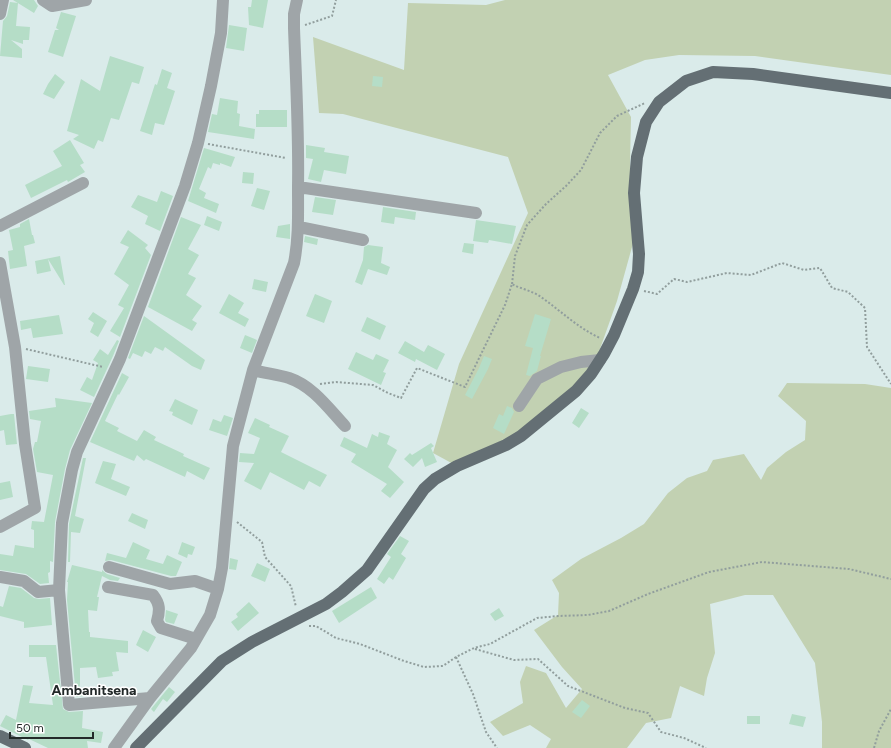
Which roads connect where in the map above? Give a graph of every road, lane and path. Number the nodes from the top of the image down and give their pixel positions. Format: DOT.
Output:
graph roads {
  1 [pos="3,0"];
  2 [pos="43,0"];
  3 [pos="86,0"];
  4 [pos="223,0"];
  5 [pos="297,0"];
  6 [pos="336,0"];
  7 [pos="0,14"];
  8 [pos="294,28"];
  9 [pos="891,93"];
  10 [pos="649,102"];
  11 [pos="198,143"];
  12 [pos="300,161"];
  13 [pos="83,183"];
  14 [pos="298,187"];
  15 [pos="476,213"];
  16 [pos="0,226"];
  17 [pos="299,227"];
  18 [pos="363,240"];
  19 [pos="0,263"];
  20 [pos="512,284"];
  21 [pos="633,289"];
  22 [pos="610,342"];
  23 [pos="15,347"];
  24 [pos="600,360"];
  25 [pos="116,370"];
  26 [pos="253,370"];
  27 [pos="891,384"];
  28 [pos="305,387"];
  29 [pos="519,406"];
  30 [pos="345,426"];
  31 [pos="227,514"];
  32 [pos="0,527"];
  33 [pos="109,567"];
  34 [pos="0,577"];
  35 [pos="891,579"];
  36 [pos="108,587"];
  37 [pos="218,589"];
  38 [pos="59,590"];
  39 [pos="298,618"];
  40 [pos="309,626"];
  41 [pos="196,639"];
  42 [pos="474,648"];
  43 [pos="456,657"];
  44 [pos="150,698"];
  45 [pos="891,709"];
  46 [pos="0,736"];
  47 [pos="25,748"];
  48 [pos="114,748"];
  49 [pos="136,748"];
  50 [pos="497,748"];
  51 [pos="706,748"];
  52 [pos="874,748"];
  1 -- 7 [label="street"];
  2 -- 3 [label="street"];
  4 -- 11 [label="street"];
  5 -- 8 [label="street"];
  6 -- 8 [label="path"];
  8 -- 12 [label="street"];
  9 -- 21 [label="main road"];
  10 -- 20 [label="path"];
  11 -- 12 [label="path"];
  11 -- 25 [label="street"];
  12 -- 14 [label="street"];
  13 -- 16 [label="street"];
  14 -- 15 [label="street"];
  14 -- 17 [label="street"];
  17 -- 18 [label="street"];
  17 -- 26 [label="street"];
  19 -- 23 [label="street"];
  20 -- 22 [label="path"];
  20 -- 28 [label="path"];
  21 -- 22 [label="main road"];
  21 -- 27 [label="path"];
  22 -- 24 [label="main road"];
  23 -- 25 [label="path"];
  23 -- 32 [label="street"];
  24 -- 29 [label="street"];
  24 -- 39 [label="main road"];
  25 -- 38 [label="street"];
  26 -- 28 [label="street"];
  26 -- 31 [label="street"];
  28 -- 30 [label="street"];
  31 -- 37 [label="street"];
  31 -- 39 [label="path"];
  33 -- 37 [label="street"];
  34 -- 38 [label="street"];
  35 -- 42 [label="path"];
  36 -- 41 [label="street"];
  37 -- 41 [label="street"];
  38 -- 44 [label="street"];
  39 -- 49 [label="main road"];
  40 -- 43 [label="path"];
  41 -- 44 [label="street"];
  42 -- 43 [label="path"];
  42 -- 51 [label="path"];
  43 -- 50 [label="path"];
  44 -- 48 [label="street"];
  45 -- 52 [label="path"];
  46 -- 47 [label="main road"];
}
